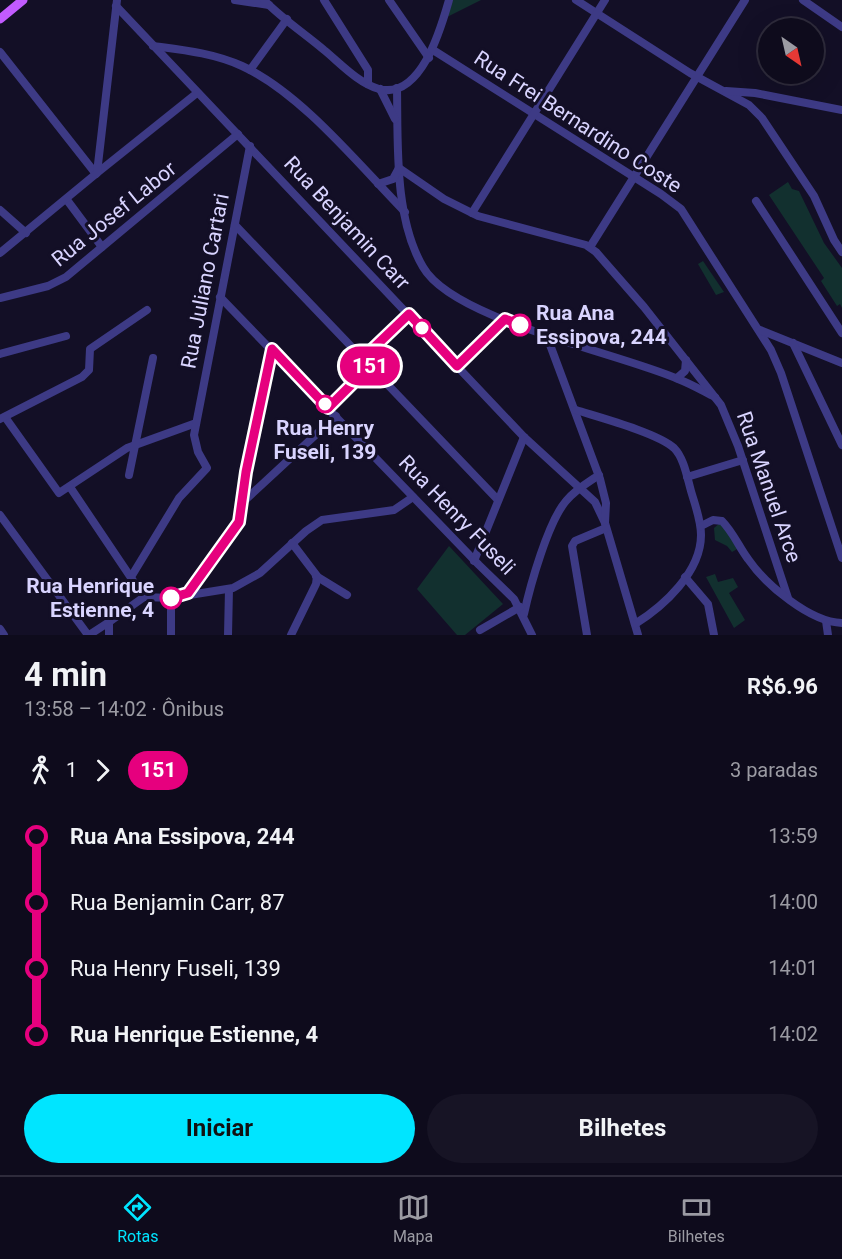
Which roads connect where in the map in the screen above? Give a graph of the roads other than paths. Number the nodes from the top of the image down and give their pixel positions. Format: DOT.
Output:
graph roads {
  1 [pos="23,0"];
  2 [pos="235,0"];
  3 [pos="324,0"];
  4 [pos="389,0"];
  5 [pos="449,0"];
  6 [pos="576,0"];
  7 [pos="605,0"];
  8 [pos="745,0"];
  9 [pos="803,0"];
  10 [pos="266,2"];
  11 [pos="116,3"];
  12 [pos="597,13"];
  13 [pos="0,19"];
  14 [pos="286,19"];
  15 [pos="842,27"];
  16 [pos="152,45"];
  17 [pos="0,52"];
  18 [pos="431,54"];
  19 [pos="250,70"];
  20 [pos="697,77"];
  21 [pos="368,84"];
  22 [pos="397,88"];
  23 [pos="380,89"];
  24 [pos="722,90"];
  25 [pos="197,93"];
  26 [pos="842,110"];
  27 [pos="534,114"];
  28 [pos="396,120"];
  29 [pos="238,134"];
  30 [pos="250,146"];
  31 [pos="399,168"];
  32 [pos="97,174"];
  33 [pos="634,177"];
  34 [pos="378,184"];
  35 [pos="67,200"];
  36 [pos="756,201"];
  37 [pos="0,210"];
  38 [pos="406,213"];
  39 [pos="472,213"];
  40 [pos="235,225"];
  41 [pos="26,233"];
  42 [pos="102,247"];
  43 [pos="590,247"];
  44 [pos="842,252"];
  45 [pos="0,253"];
  46 [pos="220,297"];
  47 [pos="0,298"];
  48 [pos="147,310"];
  49 [pos="409,314"];
  50 [pos="505,319"];
  51 [pos="760,330"];
  52 [pos="842,333"];
  53 [pos="546,334"];
  54 [pos="66,336"];
  55 [pos="793,343"];
  56 [pos="272,349"];
  57 [pos="0,354"];
  58 [pos="153,358"];
  59 [pos="363,358"];
  60 [pos="686,358"];
  61 [pos="842,363"];
  62 [pos="370,366"];
  63 [pos="457,366"];
  64 [pos="677,378"];
  65 [pos="716,398"];
  66 [pos="328,408"];
  67 [pos="576,410"];
  68 [pos="336,416"];
  69 [pos="2,418"];
  70 [pos="196,423"];
  71 [pos="524,437"];
  72 [pos="135,444"];
  73 [pos="842,445"];
  74 [pos="743,460"];
  75 [pos="129,475"];
  76 [pos="599,475"];
  77 [pos="687,477"];
  78 [pos="70,487"];
  79 [pos="580,488"];
  80 [pos="413,497"];
  81 [pos="498,500"];
  82 [pos="243,502"];
  83 [pos="0,515"];
  84 [pos="606,525"];
  85 [pos="701,526"];
  86 [pos="292,543"];
  87 [pos="842,558"];
  88 [pos="474,561"];
  89 [pos="316,576"];
  90 [pos="130,577"];
  91 [pos="685,577"];
  92 [pos="229,589"];
  93 [pos="188,593"];
  94 [pos="347,596"];
  95 [pos="144,597"];
  96 [pos="171,598"];
  97 [pos="788,598"];
  98 [pos="522,610"];
  99 [pos="826,621"];
  100 [pos="109,622"];
  101 [pos="842,623"];
  102 [pos="635,624"];
  103 [pos="0,629"];
  104 [pos="480,630"];
  105 [pos="4,635"];
  106 [pos="88,635"];
  107 [pos="109,635"];
  108 [pos="171,635"];
  109 [pos="228,635"];
  110 [pos="291,635"];
  111 [pos="532,635"];
  112 [pos="587,635"];
  113 [pos="638,635"];
  114 [pos="714,635"];
  115 [pos="828,635"];
  1 -- 13 [label="main road"];
  2 -- 10 [label="street"];
  3 -- 21 [label="street"];
  4 -- 18 [label="street"];
  5 -- 18 [label="street"];
  6 -- 12 [label="street"];
  7 -- 12 [label="street"];
  8 -- 20 [label="street"];
  9 -- 15 [label="street"];
  10 -- 14 [label="street"];
  11 -- 16 [label="street, Rua Benjamin Carr"];
  11 -- 32 [label="street"];
  12 -- 20 [label="street"];
  12 -- 27 [label="street"];
  14 -- 19 [label="street"];
  14 -- 21 [label="street"];
  16 -- 19 [label="street"];
  16 -- 25 [label="street, Rua Benjamin Carr"];
  17 -- 32 [label="street"];
  18 -- 22 [label="street"];
  18 -- 27 [label="street, Rua Frei Bernardino Coste"];
  19 -- 34 [label="street"];
  20 -- 24 [label="street"];
  20 -- 33 [label="street"];
  21 -- 23 [label="street"];
  22 -- 23 [label="street"];
  22 -- 28 [label="street"];
  23 -- 28 [label="street"];
  24 -- 26 [label="street"];
  24 -- 44 [label="street"];
  25 -- 29 [label="street, Rua Benjamin Carr"];
  25 -- 32 [label="street"];
  27 -- 33 [label="street, Rua Frei Bernardino Coste"];
  27 -- 39 [label="street"];
  28 -- 31 [label="street"];
  29 -- 30 [label="street, Rua Benjamin Carr"];
  29 -- 42 [label="street, Rua Josef Labor"];
  30 -- 40 [label="street, Rua Juliano Cartari"];
  30 -- 49 [label="street, Rua Benjamin Carr"];
  31 -- 34 [label="street"];
  31 -- 38 [label="street"];
  31 -- 39 [label="street"];
  32 -- 35 [label="street"];
  33 -- 43 [label="street"];
  33 -- 51 [label="street, Rua Frei Bernardino Coste"];
  34 -- 38 [label="street"];
  35 -- 41 [label="street"];
  35 -- 42 [label="street"];
  36 -- 52 [label="street"];
  37 -- 41 [label="street"];
  38 -- 50 [label="street"];
  39 -- 43 [label="street"];
  40 -- 46 [label="street, Rua Juliano Cartari"];
  40 -- 59 [label="street"];
  41 -- 45 [label="street"];
  42 -- 47 [label="street, Rua Josef Labor"];
  43 -- 60 [label="street, Rua Manuel Arce"];
  46 -- 56 [label="street, Rua Henry Fuseli"];
  46 -- 70 [label="street, Rua Juliano Cartari"];
  48 -- 69 [label="street"];
  49 -- 59 [label="street"];
  49 -- 63 [label="street, Rua Benjamin Carr"];
  50 -- 53 [label="street"];
  50 -- 63 [label="street"];
  51 -- 55 [label="street"];
  51 -- 87 [label="street, Rua Frei Bernardino Coste"];
  53 -- 64 [label="street"];
  53 -- 67 [label="street"];
  54 -- 57 [label="street"];
  55 -- 61 [label="street"];
  55 -- 73 [label="street"];
  56 -- 66 [label="street, Rua Henry Fuseli"];
  56 -- 82 [label="street"];
  58 -- 72 [label="street"];
  59 -- 62 [label="street"];
  60 -- 64 [label="street"];
  60 -- 65 [label="street, Rua Manuel Arce"];
  62 -- 66 [label="street"];
  62 -- 81 [label="street"];
  63 -- 71 [label="street, Rua Benjamin Carr"];
  64 -- 65 [label="street"];
  65 -- 74 [label="street, Rua Manuel Arce"];
  66 -- 68 [label="street, Rua Henry Fuseli"];
  67 -- 76 [label="street"];
  67 -- 77 [label="street"];
  68 -- 80 [label="street, Rua Henry Fuseli"];
  68 -- 82 [label="street"];
  69 -- 78 [label="street"];
  70 -- 72 [label="street"];
  70 -- 90 [label="street, Rua Juliano Cartari"];
  71 -- 79 [label="street, Rua Benjamin Carr"];
  71 -- 81 [label="street"];
  72 -- 75 [label="street"];
  72 -- 78 [label="street"];
  74 -- 77 [label="street"];
  74 -- 97 [label="street, Rua Manuel Arce"];
  76 -- 79 [label="street"];
  76 -- 84 [label="street"];
  77 -- 85 [label="street"];
  78 -- 90 [label="street"];
  79 -- 84 [label="street, Rua Benjamin Carr"];
  79 -- 98 [label="street"];
  80 -- 86 [label="street"];
  80 -- 88 [label="street, Rua Henry Fuseli"];
  81 -- 88 [label="street"];
  82 -- 93 [label="street"];
  83 -- 106 [label="street"];
  84 -- 102 [label="street"];
  84 -- 112 [label="street"];
  85 -- 91 [label="street"];
  85 -- 97 [label="street"];
  86 -- 89 [label="street"];
  86 -- 92 [label="street"];
  88 -- 98 [label="street, Rua Henry Fuseli"];
  89 -- 94 [label="street"];
  89 -- 110 [label="street"];
  90 -- 95 [label="street"];
  91 -- 102 [label="street"];
  91 -- 114 [label="street"];
  92 -- 93 [label="street"];
  92 -- 109 [label="street"];
  93 -- 96 [label="street"];
  95 -- 96 [label="street"];
  95 -- 100 [label="street"];
  96 -- 108 [label="street"];
  97 -- 99 [label="street"];
  98 -- 104 [label="street"];
  98 -- 111 [label="street, Rua Henry Fuseli"];
  99 -- 101 [label="street"];
  99 -- 115 [label="street"];
  100 -- 106 [label="street"];
  100 -- 107 [label="street"];
  102 -- 113 [label="street"];
  103 -- 105 [label="street"];
}
